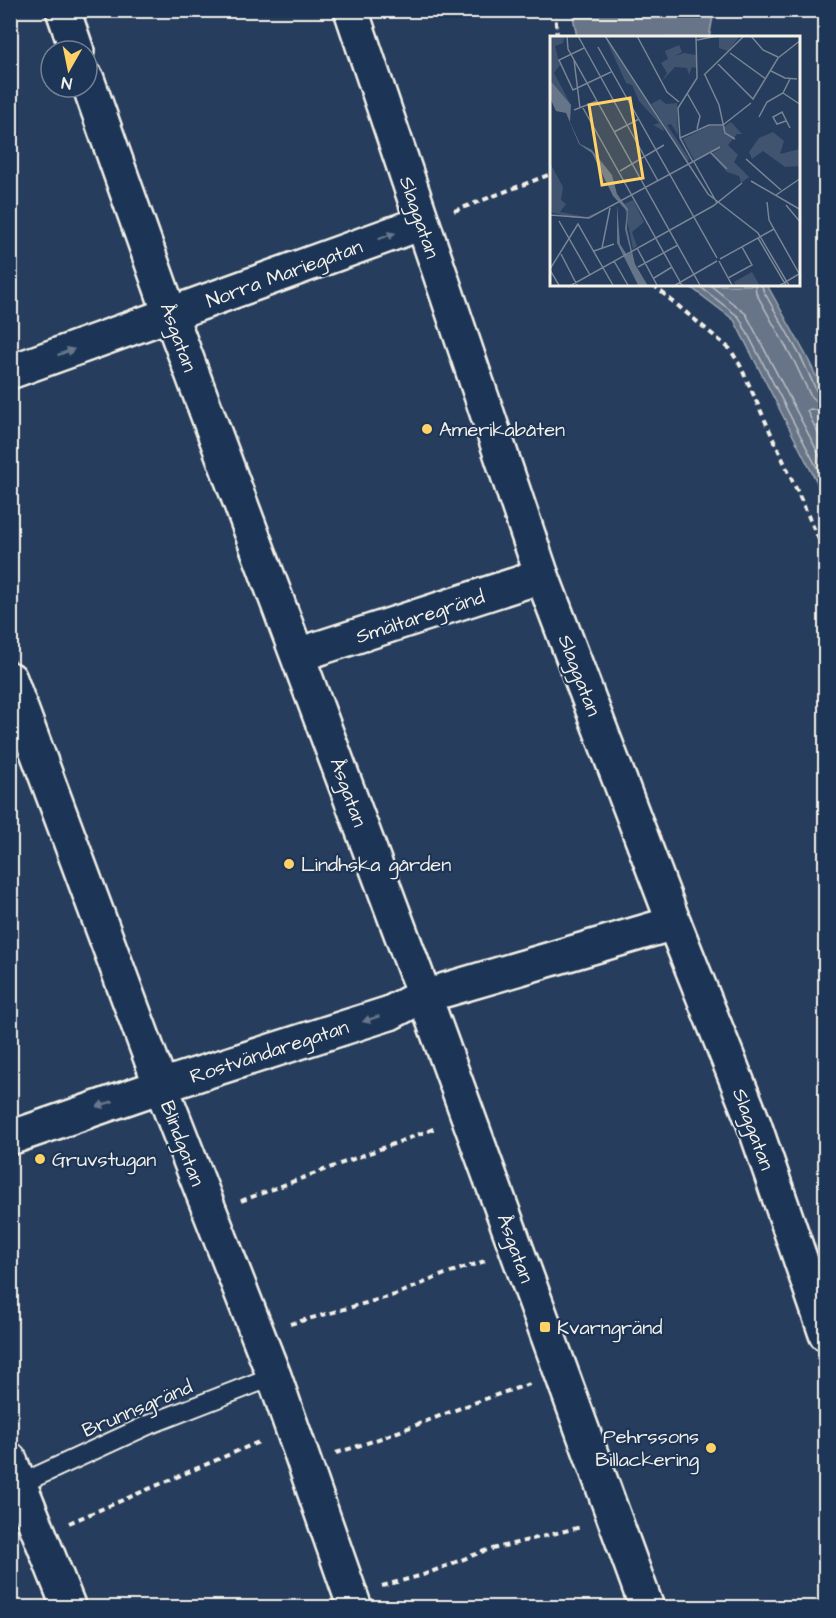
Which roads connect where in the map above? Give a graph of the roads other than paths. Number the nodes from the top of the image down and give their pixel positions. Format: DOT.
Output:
graph roads {
  1 [pos="63,10"];
  2 [pos="351,10"];
  3 [pos="73,39"];
  4 [pos="94,99"];
  5 [pos="422,224"];
  6 [pos="170,314"];
  7 [pos="10,372"];
  8 [pos="542,576"];
  9 [pos="298,655"];
  10 [pos="10,679"];
  11 [pos="674,923"];
  12 [pos="434,992"];
  13 [pos="161,1086"];
  14 [pos="10,1138"];
  15 [pos="825,1334"];
  16 [pos="274,1377"];
  17 [pos="15,1472"];
  18 [pos="353,1600"];
  19 [pos="69,1608"];
  20 [pos="647,1608"];
  1 -- 3 [label="street"];
  2 -- 5 [label="street, Slaggatan"];
  4 -- 6 [label="street, Åsgatan"];
  6 -- 5 [label="street, Norra Mariegatan, one-way"];
  5 -- 8 [label="street, Slaggatan"];
  7 -- 6 [label="street, Norra Mariegatan, one-way"];
  6 -- 9 [label="street, Åsgatan"];
  8 -- 9 [label="street, Smältaregränd"];
  8 -- 11 [label="street, Slaggatan"];
  9 -- 12 [label="street, Åsgatan"];
  10 -- 13 [label="street, Blindgatan"];
  11 -- 12 [label="street, Rostvändaregatan"];
  11 -- 15 [label="street, Slaggatan"];
  12 -- 13 [label="street, Rostvändaregatan, one-way"];
  12 -- 20 [label="street, Åsgatan"];
  13 -- 14 [label="street, Rostvändaregatan, one-way"];
  13 -- 16 [label="street, Blindgatan"];
  16 -- 17 [label="lane, Brunnsgränd"];
  16 -- 18 [label="street, Blindgatan"];
  17 -- 19 [label="street"];
}
